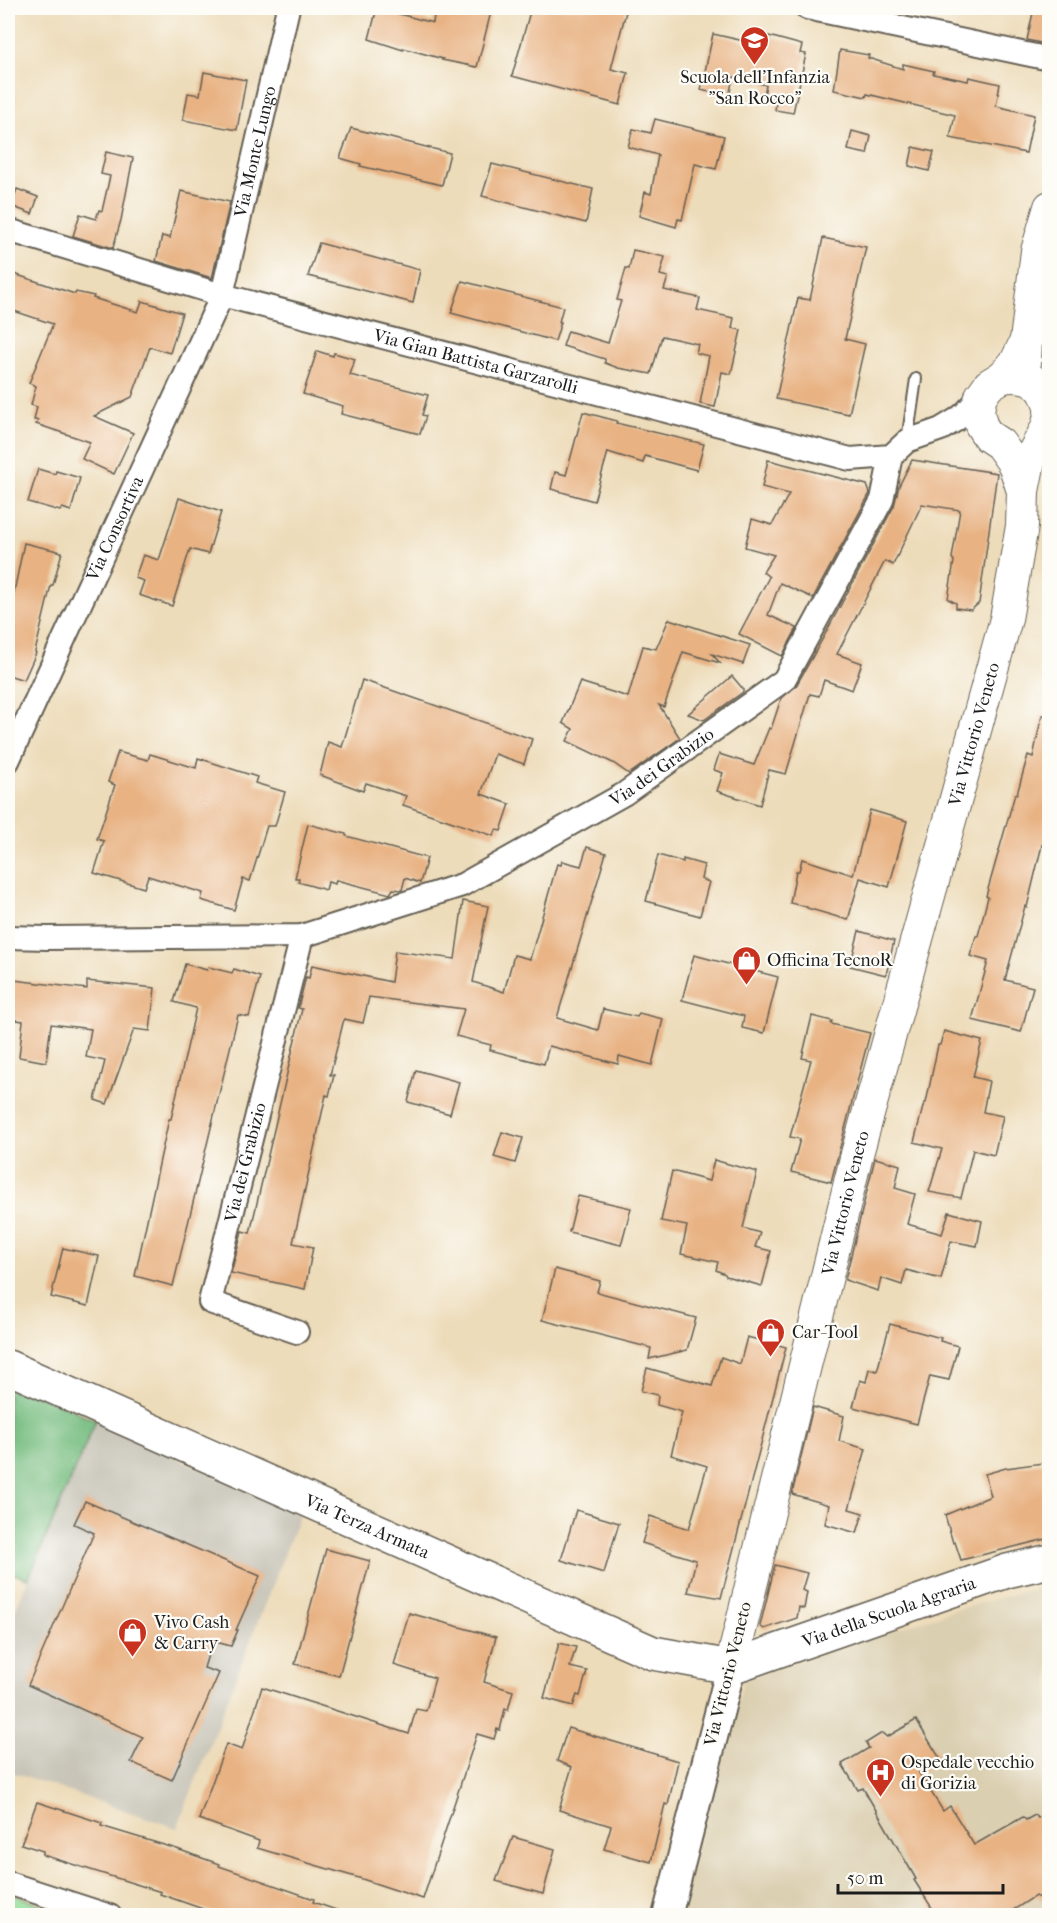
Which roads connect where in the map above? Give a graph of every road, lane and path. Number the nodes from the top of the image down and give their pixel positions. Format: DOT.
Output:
graph roads {
  1 [pos="288,8"];
  2 [pos="807,8"];
  3 [pos="868,14"];
  4 [pos="1050,59"];
  5 [pos="1050,207"];
  6 [pos="8,230"];
  7 [pos="222,295"];
  8 [pos="916,379"];
  9 [pos="1031,401"];
  10 [pos="940,429"];
  11 [pos="994,440"];
  12 [pos="899,449"];
  13 [pos="1023,491"];
  14 [pos="8,761"];
  15 [pos="302,936"];
  16 [pos="8,937"];
  17 [pos="297,1332"];
  18 [pos="8,1367"];
  19 [pos="1050,1561"];
  20 [pos="731,1667"];
  21 [pos="8,1883"];
  22 [pos="110,1916"];
  23 [pos="667,1916"];
  1 -- 7 [label="street, Via Monte Lungo"];
  2 -- 3 [label="street"];
  3 -- 4 [label="street"];
  5 -- 9 [label="main road, Via Vittorio Veneto"];
  6 -- 7 [label="street, Via Gian Battista Garzarolli"];
  7 -- 12 [label="street, Via Gian Battista Garzarolli"];
  7 -- 14 [label="street, Via Consortiva"];
  8 -- 12 [label="lane"];
  9 -- 10 [label="street, Via Gian Battista Garzarolli"];
  9 -- 11 [label="main road"];
  9 -- 11 [label="main road, Via Vittorio Veneto"];
  9 -- 13 [label="main road, Via Vittorio Veneto"];
  10 -- 11 [label="street, Via Gian Battista Garzarolli"];
  10 -- 12 [label="street, Via Gian Battista Garzarolli"];
  11 -- 13 [label="main road, Via Vittorio Veneto"];
  12 -- 15 [label="street, Via dei Grabizio"];
  13 -- 20 [label="main road, Via Vittorio Veneto"];
  15 -- 16 [label="street, Via dei Grabizio"];
  15 -- 17 [label="street, Via dei Grabizio"];
  18 -- 20 [label="main road, Via Terza Armata"];
  19 -- 20 [label="main road, Via della Scuola Agraria"];
  20 -- 23 [label="street, Via Vittorio Veneto"];
  21 -- 22 [label="street"];
}
